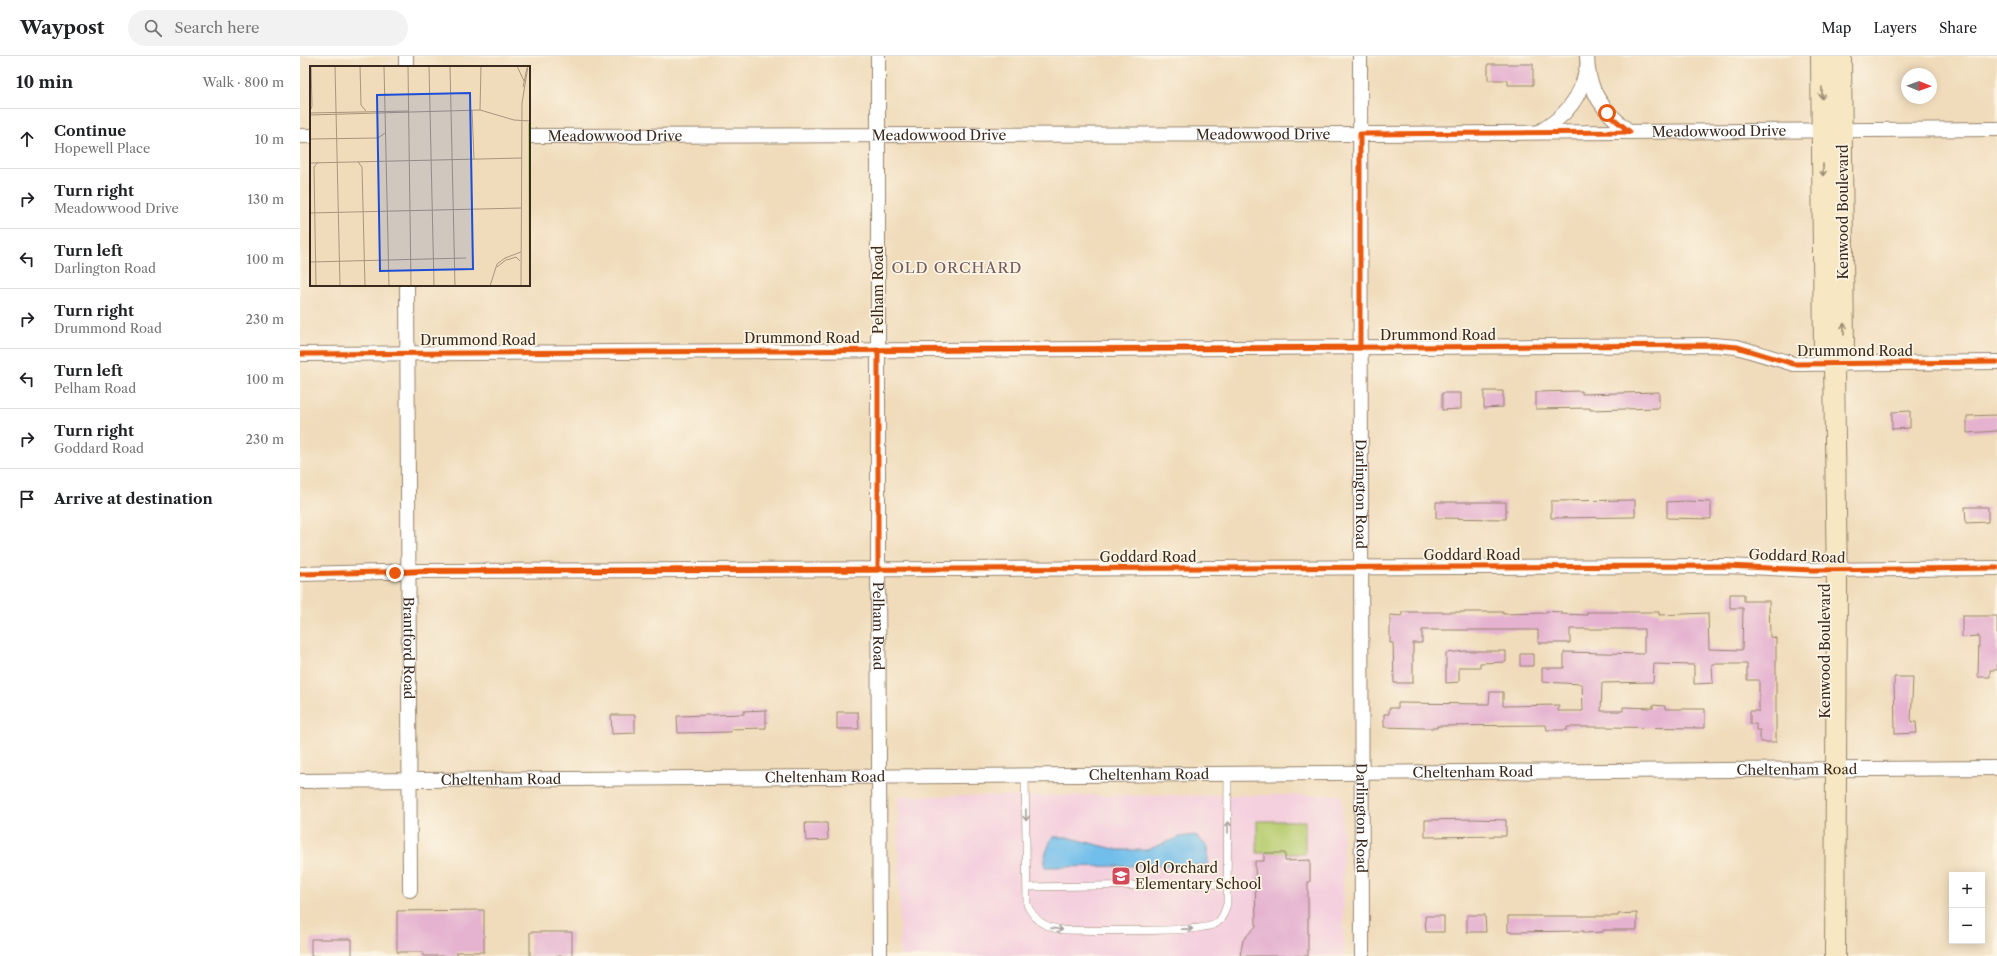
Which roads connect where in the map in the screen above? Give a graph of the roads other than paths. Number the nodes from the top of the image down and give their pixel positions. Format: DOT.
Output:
graph roads {
  1 [pos="878,56"];
  2 [pos="1360,56"];
  3 [pos="1821,56"];
  4 [pos="1841,56"];
  5 [pos="1587,60"];
  6 [pos="1997,129"];
  7 [pos="1842,130"];
  8 [pos="1823,131"];
  9 [pos="1539,132"];
  10 [pos="1630,132"];
  11 [pos="1360,134"];
  12 [pos="878,135"];
  13 [pos="530,136"];
  14 [pos="407,286"];
  15 [pos="1360,348"];
  16 [pos="878,350"];
  17 [pos="407,353"];
  18 [pos="300,354"];
  19 [pos="1997,362"];
  20 [pos="1834,365"];
  21 [pos="1361,568"];
  22 [pos="1997,568"];
  23 [pos="878,570"];
  24 [pos="1837,570"];
  25 [pos="408,572"];
  26 [pos="300,574"];
  27 [pos="1997,768"];
  28 [pos="1837,770"];
  29 [pos="1228,774"];
  30 [pos="1362,774"];
  31 [pos="1025,776"];
  32 [pos="879,777"];
  33 [pos="300,780"];
  34 [pos="409,780"];
  35 [pos="1228,884"];
  36 [pos="1027,887"];
  37 [pos="410,890"];
  38 [pos="880,956"];
  39 [pos="1362,956"];
  40 [pos="1835,956"];
  1 -- 12 [label="street, Pelham Road"];
  2 -- 11 [label="street, Darlington Road"];
  3 -- 8 [label="street, Kenwood Boulevard, one-way"];
  4 -- 7 [label="street, Kenwood Boulevard"];
  5 -- 9 [label="street"];
  5 -- 10 [label="street"];
  6 -- 7 [label="street, Meadowwood Drive"];
  7 -- 8 [label="street, Meadowwood Drive"];
  20 -- 7 [label="street, Kenwood Boulevard, one-way"];
  8 -- 10 [label="street, Meadowwood Drive"];
  8 -- 20 [label="street, Kenwood Boulevard, one-way"];
  9 -- 10 [label="street, Meadowwood Drive"];
  9 -- 11 [label="street, Meadowwood Drive"];
  11 -- 12 [label="street, Meadowwood Drive"];
  11 -- 15 [label="street, Darlington Road"];
  12 -- 13 [label="street, Meadowwood Drive"];
  12 -- 16 [label="street, Pelham Road"];
  14 -- 17 [label="street, Brantford Road"];
  15 -- 16 [label="street, Drummond Road"];
  15 -- 20 [label="street, Drummond Road"];
  15 -- 21 [label="street, Darlington Road"];
  16 -- 17 [label="street, Drummond Road"];
  16 -- 23 [label="street, Pelham Road"];
  17 -- 18 [label="street, Drummond Road"];
  17 -- 25 [label="street, Brantford Road"];
  19 -- 20 [label="street, Drummond Road"];
  20 -- 24 [label="street, Kenwood Boulevard"];
  21 -- 23 [label="street, Goddard Road"];
  21 -- 24 [label="street, Goddard Road"];
  21 -- 30 [label="street, Darlington Road"];
  22 -- 24 [label="street, Goddard Road"];
  23 -- 25 [label="street, Goddard Road"];
  23 -- 32 [label="street, Pelham Road"];
  24 -- 28 [label="street, Kenwood Boulevard"];
  25 -- 26 [label="street, Goddard Road"];
  25 -- 34 [label="street, Brantford Road"];
  27 -- 28 [label="street, Cheltenham Road"];
  28 -- 30 [label="street, Cheltenham Road"];
  28 -- 40 [label="street, Kenwood Boulevard"];
  29 -- 30 [label="street, Cheltenham Road"];
  29 -- 31 [label="street, Cheltenham Road"];
  35 -- 29 [label="lane, one-way"];
  30 -- 39 [label="street, Darlington Road"];
  31 -- 32 [label="street, Cheltenham Road"];
  31 -- 36 [label="lane, one-way"];
  32 -- 34 [label="street, Cheltenham Road"];
  32 -- 38 [label="street, Pelham Road"];
  33 -- 34 [label="street, Cheltenham Road"];
  34 -- 37 [label="street, Brantford Road"];
  35 -- 36 [label="lane"];
  36 -- 35 [label="lane, one-way"];
}
